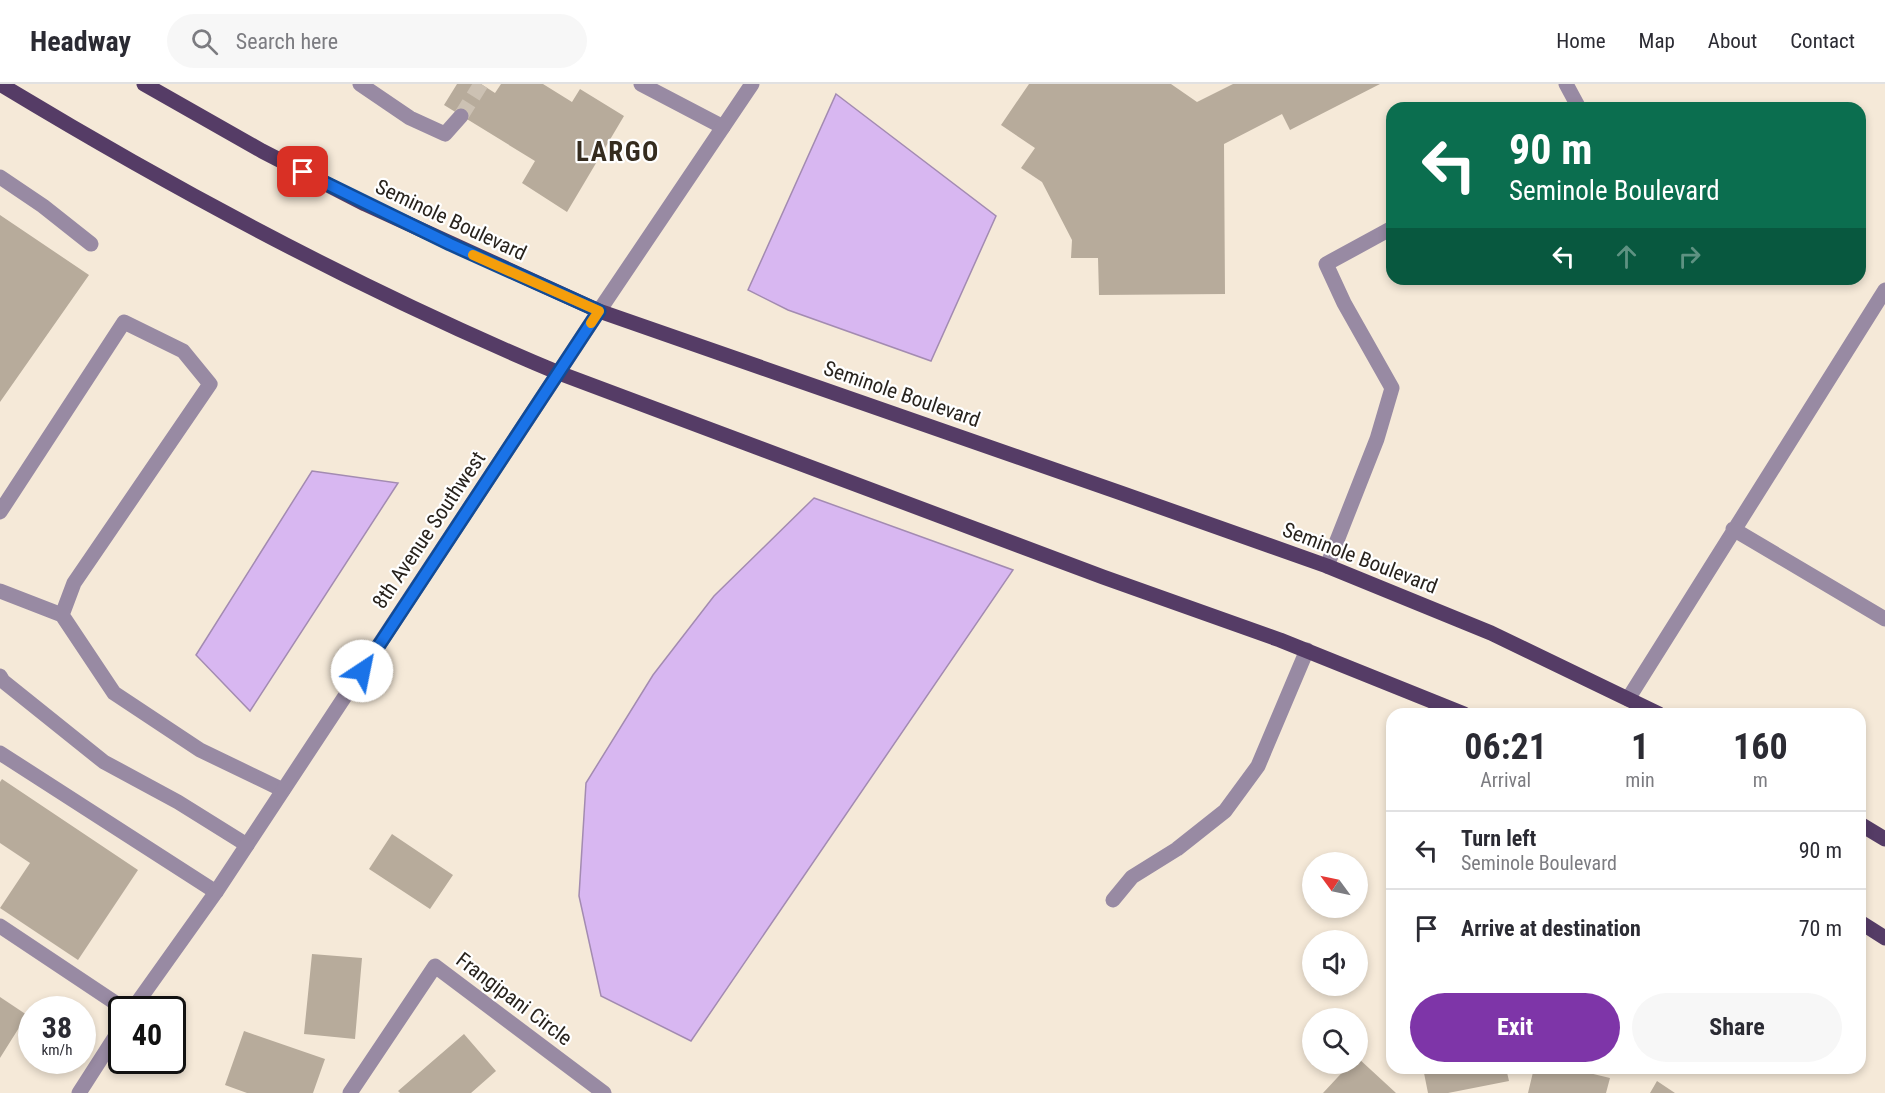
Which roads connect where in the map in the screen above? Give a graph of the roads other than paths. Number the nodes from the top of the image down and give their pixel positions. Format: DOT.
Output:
graph roads {
  1 [pos="0,84"];
  2 [pos="144,84"];
  3 [pos="360,84"];
  4 [pos="641,84"];
  5 [pos="752,84"];
  6 [pos="1566,84"];
  7 [pos="1576,102"];
  8 [pos="461,116"];
  9 [pos="723,127"];
  10 [pos="0,177"];
  11 [pos="1386,231"];
  12 [pos="91,244"];
  13 [pos="1885,290"];
  14 [pos="599,311"];
  15 [pos="559,373"];
  16 [pos="0,512"];
  17 [pos="1734,530"];
  18 [pos="1327,566"];
  19 [pos="0,591"];
  20 [pos="62,615"];
  21 [pos="1885,619"];
  22 [pos="1307,650"];
  23 [pos="0,676"];
  24 [pos="1628,699"];
  25 [pos="1449,708"];
  26 [pos="1647,708"];
  27 [pos="0,753"];
  28 [pos="283,790"];
  29 [pos="1866,828"];
  30 [pos="1885,839"];
  31 [pos="247,845"];
  32 [pos="216,892"];
  33 [pos="1113,900"];
  34 [pos="0,926"];
  35 [pos="1866,926"];
  36 [pos="1885,938"];
  37 [pos="142,996"];
  38 [pos="108,998"];
  39 [pos="108,1048"];
  40 [pos="79,1093"];
  41 [pos="350,1093"];
  42 [pos="604,1093"];
  1 -- 15 [label="main road"];
  2 -- 14 [label="main road, Seminole Boulevard"];
  3 -- 8 [label="street"];
  4 -- 9 [label="street"];
  5 -- 9 [label="street, 8th Avenue Southwest"];
  6 -- 7 [label="street"];
  9 -- 14 [label="street, 8th Avenue Southwest"];
  10 -- 12 [label="street"];
  11 -- 18 [label="street"];
  13 -- 17 [label="street"];
  14 -- 15 [label="street, 8th Avenue Southwest"];
  14 -- 18 [label="main road, Seminole Boulevard"];
  15 -- 22 [label="main road"];
  15 -- 28 [label="street, 8th Avenue Southwest"];
  16 -- 20 [label="street"];
  17 -- 21 [label="street"];
  17 -- 24 [label="street"];
  18 -- 24 [label="main road, Seminole Boulevard"];
  19 -- 20 [label="street"];
  20 -- 28 [label="street"];
  22 -- 25 [label="main road"];
  22 -- 33 [label="street"];
  23 -- 31 [label="street"];
  24 -- 26 [label="main road, Seminole Boulevard"];
  27 -- 32 [label="street"];
  28 -- 31 [label="street, 8th Avenue Southwest"];
  29 -- 30 [label="main road"];
  31 -- 32 [label="street, 8th Avenue Southwest"];
  32 -- 37 [label="street, 8th Avenue Southwest"];
  34 -- 38 [label="street"];
  35 -- 36 [label="main road"];
  39 -- 40 [label="street"];
  41 -- 42 [label="street, Frangipani Circle"];
}
